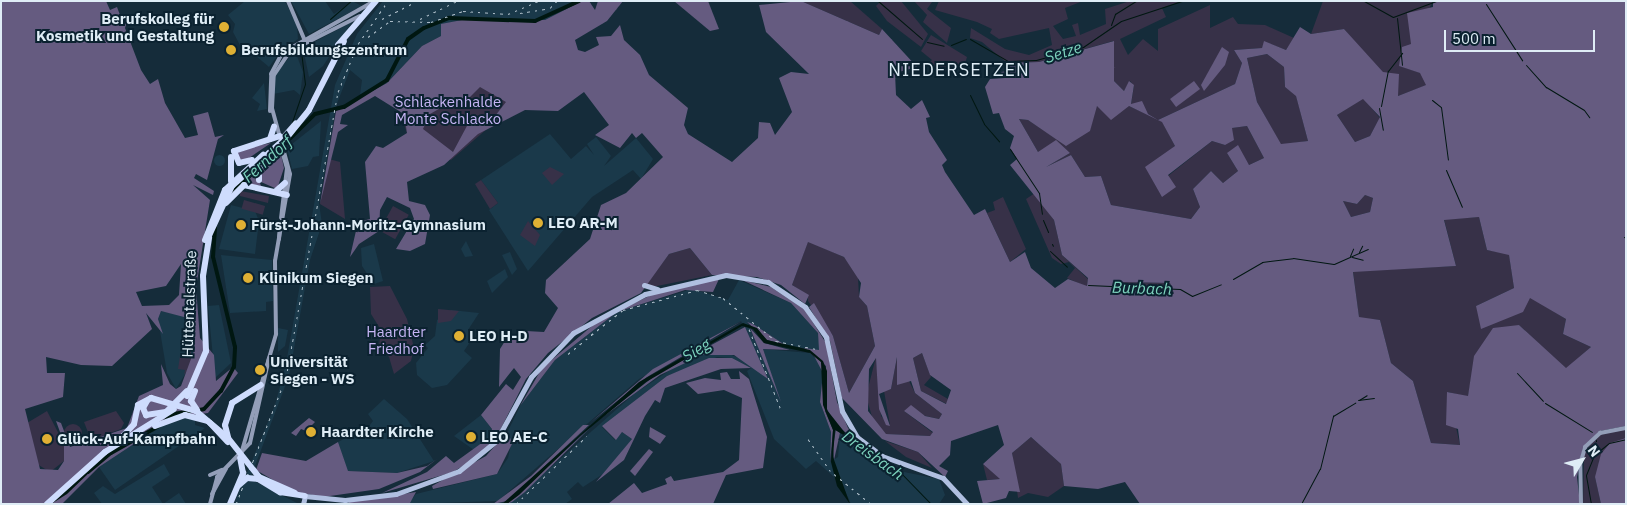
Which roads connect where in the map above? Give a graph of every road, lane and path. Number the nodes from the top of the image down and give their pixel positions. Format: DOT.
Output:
graph roads {
  1 [pos="288,1"];
  2 [pos="377,1"];
  3 [pos="299,23"];
  4 [pos="304,33"];
  5 [pos="313,36"];
  6 [pos="304,41"];
  7 [pos="274,127"];
  8 [pos="288,136"];
  9 [pos="270,139"];
  10 [pos="279,139"];
  11 [pos="284,150"];
  12 [pos="262,155"];
  13 [pos="285,183"];
  14 [pos="230,185"];
  15 [pos="276,190"];
  16 [pos="284,194"];
  17 [pos="207,240"];
  18 [pos="644,285"];
  19 [pos="660,289"];
  20 [pos="206,324"];
  21 [pos="204,355"];
  22 [pos="269,358"];
  23 [pos="257,393"];
  24 [pos="189,394"];
  25 [pos="155,399"];
  26 [pos="167,412"];
  27 [pos="202,414"];
  28 [pos="227,417"];
  29 [pos="211,422"];
  30 [pos="1626,428"];
  31 [pos="123,436"];
  32 [pos="228,438"];
  33 [pos="245,446"];
  34 [pos="235,448"];
  35 [pos="105,452"];
  36 [pos="240,457"];
  37 [pos="226,468"];
  38 [pos="210,475"];
  39 [pos="258,479"];
  40 [pos="239,485"];
  41 [pos="304,502"];
  42 [pos="42,504"];
  43 [pos="47,504"];
  44 [pos="210,504"];
  45 [pos="230,504"];
  46 [pos="967,504"];
  47 [pos="1581,504"];
  1 -- 3 [label="main road"];
  2 -- 5 [label="main road"];
  2 -- 6 [label="main road"];
  2 -- 8 [label="highway, Hüttentalstraße, bridge"];
  2 -- 12 [label="highway, Hüttentalstraße, bridge"];
  3 -- 4 [label="main road"];
  3 -- 6 [label="main road"];
  4 -- 5 [label="main road"];
  4 -- 6 [label="main road"];
  5 -- 6 [label="main road"];
  6 -- 7 [label="main road"];
  6 -- 10 [label="main road"];
  7 -- 9 [label="highway"];
  7 -- 10 [label="main road"];
  8 -- 15 [label="highway, bridge"];
  8 -- 17 [label="highway, Hüttentalstraße, bridge"];
  9 -- 10 [label="highway"];
  9 -- 14 [label="highway"];
  10 -- 11 [label="main road"];
  10 -- 12 [label="highway"];
  11 -- 13 [label="main road"];
  11 -- 16 [label="main road"];
  12 -- 14 [label="highway, Hüttentalstraße, bridge"];
  13 -- 15 [label="highway"];
  13 -- 16 [label="main road"];
  14 -- 21 [label="highway, Hüttentalstraße, bridge"];
  15 -- 16 [label="highway"];
  16 -- 17 [label="highway, bridge"];
  16 -- 22 [label="main road"];
  17 -- 20 [label="highway, Hüttentalstraße"];
  18 -- 19 [label="main road"];
  19 -- 41 [label="main road"];
  19 -- 46 [label="main road"];
  20 -- 21 [label="highway, Hüttentalstraße"];
  20 -- 24 [label="highway"];
  21 -- 24 [label="highway, Hüttentalstraße"];
  22 -- 23 [label="main road"];
  22 -- 23 [label="main road"];
  23 -- 28 [label="highway"];
  23 -- 33 [label="main road"];
  23 -- 36 [label="main road"];
  24 -- 26 [label="highway, Hüttentalstraße, bridge"];
  24 -- 27 [label="highway"];
  24 -- 35 [label="highway, Hüttentalstraße, bridge"];
  25 -- 26 [label="highway"];
  25 -- 27 [label="highway"];
  25 -- 29 [label="highway, bridge"];
  25 -- 31 [label="highway"];
  26 -- 31 [label="highway, Hüttentalstraße"];
  27 -- 29 [label="highway"];
  28 -- 29 [label="highway"];
  28 -- 32 [label="highway"];
  29 -- 32 [label="highway, bridge"];
  29 -- 35 [label="highway"];
  29 -- 36 [label="highway, bridge"];
  30 -- 47 [label="main road"];
  31 -- 42 [label="highway, Hüttentalstraße"];
  32 -- 41 [label="highway, bridge"];
  33 -- 34 [label="main road"];
  33 -- 36 [label="main road"];
  35 -- 43 [label="highway, Hüttentalstraße"];
  36 -- 37 [label="main road"];
  36 -- 39 [label="highway, bridge"];
  36 -- 40 [label="highway"];
  37 -- 38 [label="main road"];
  37 -- 44 [label="main road"];
  39 -- 40 [label="highway, bridge"];
  39 -- 41 [label="highway, bridge"];
  40 -- 45 [label="highway"];
}
